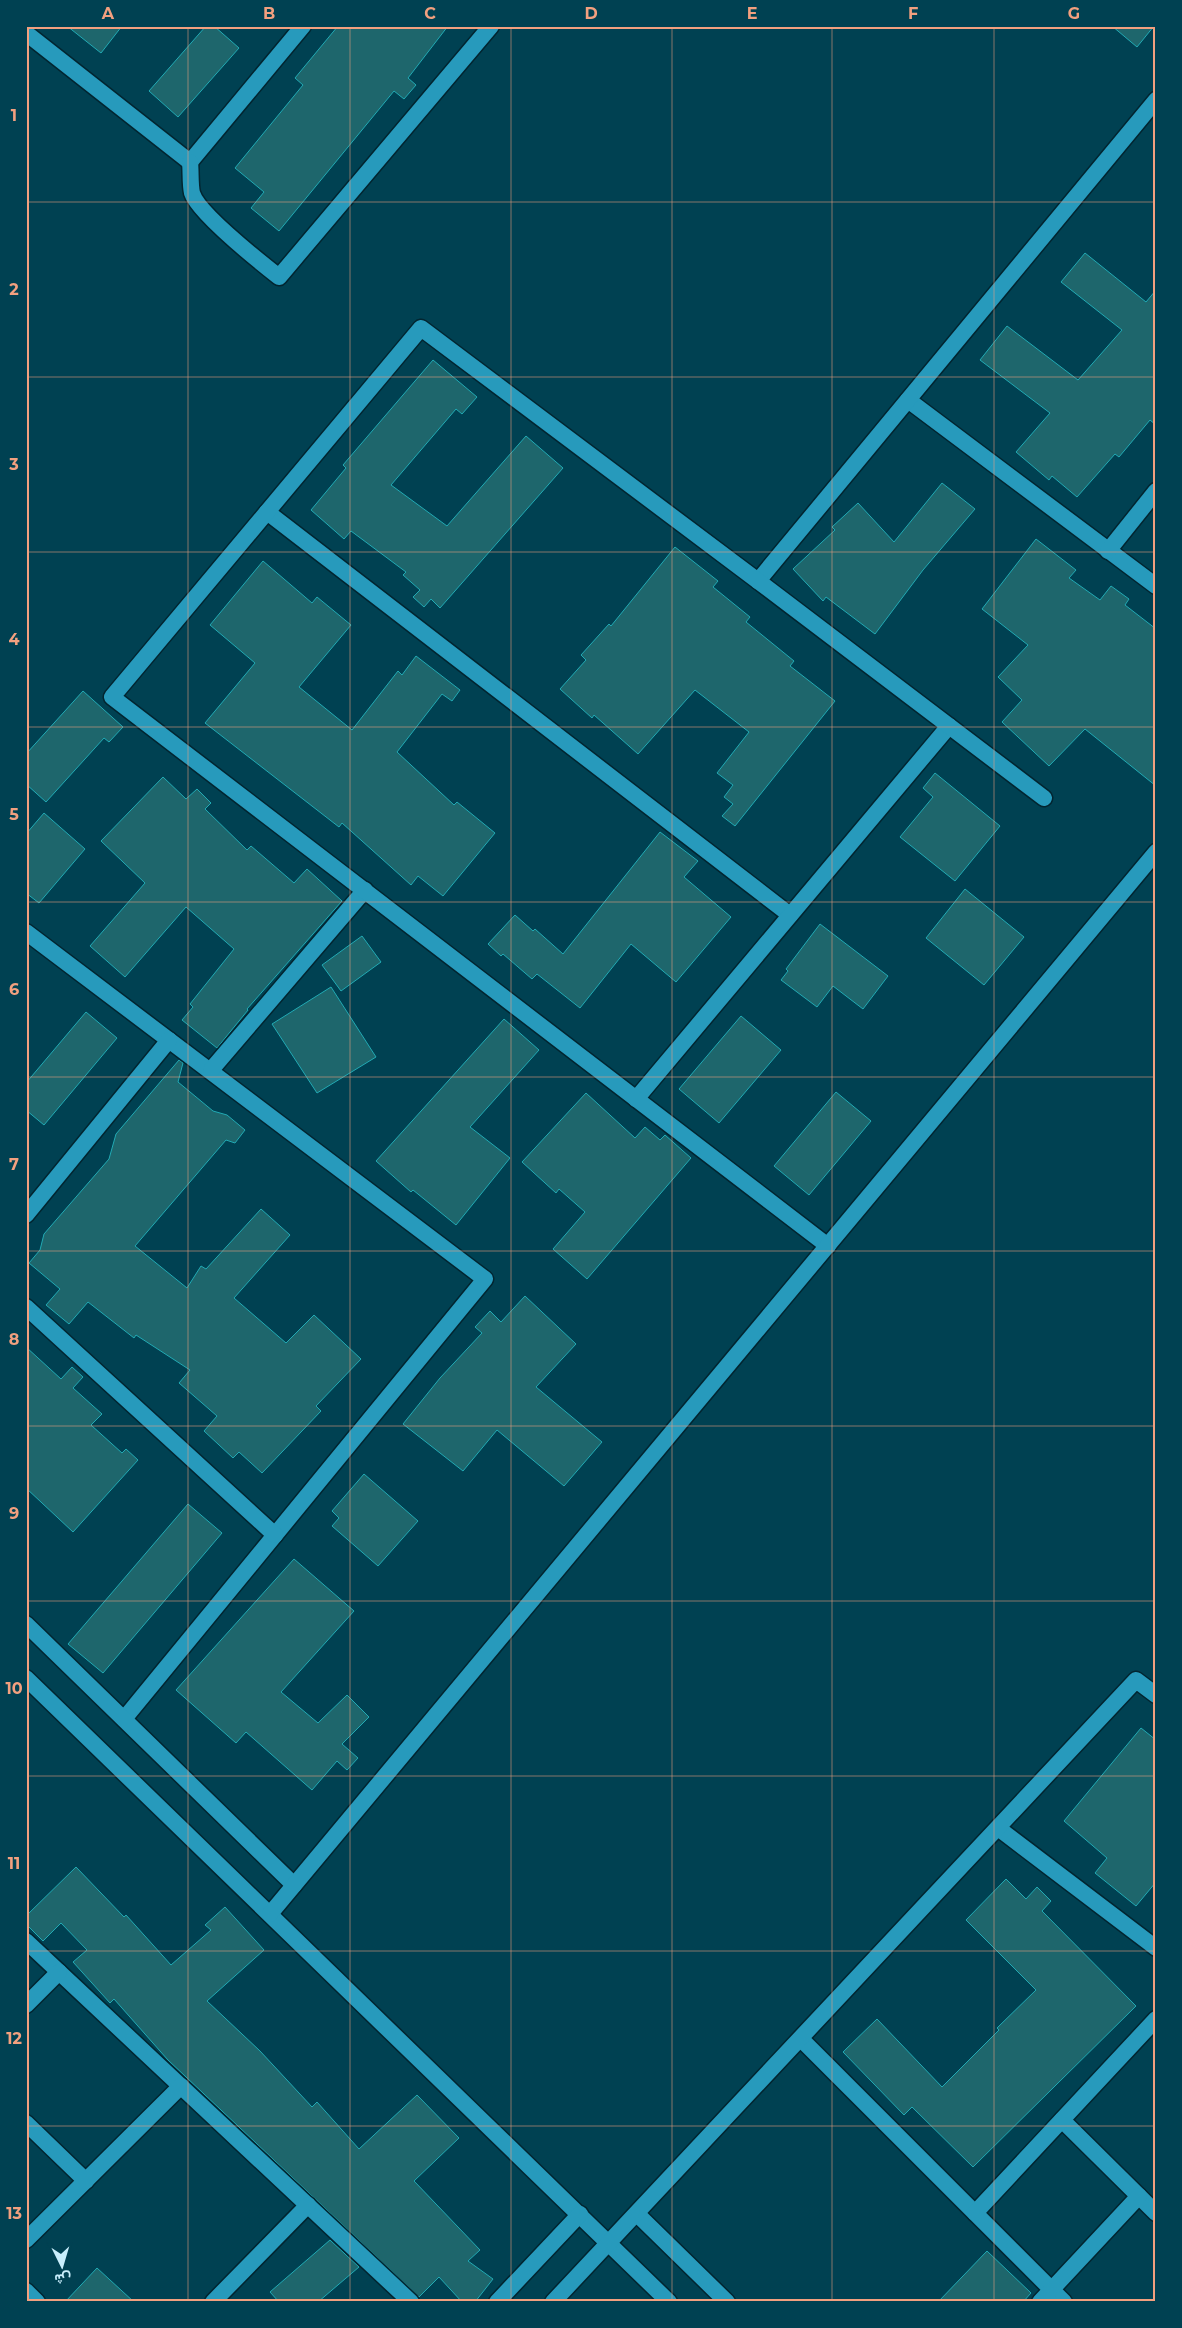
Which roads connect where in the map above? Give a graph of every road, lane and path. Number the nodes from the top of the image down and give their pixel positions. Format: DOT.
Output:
graph roads {
  1 [pos="303,26"];
  2 [pos="491,26"];
  3 [pos="26,33"];
  4 [pos="1156,100"];
  5 [pos="190,162"];
  6 [pos="908,400"];
  7 [pos="1156,491"];
  8 [pos="267,512"];
  9 [pos="1108,550"];
  10 [pos="758,580"];
  11 [pos="1156,586"];
  12 [pos="949,726"];
  13 [pos="1044,798"];
  14 [pos="1156,852"];
  15 [pos="365,890"];
  16 [pos="790,915"];
  17 [pos="26,932"];
  18 [pos="169,1040"];
  19 [pos="211,1070"];
  20 [pos="636,1099"];
  21 [pos="26,1215"];
  22 [pos="828,1246"];
  23 [pos="26,1307"];
  24 [pos="275,1534"];
  25 [pos="26,1624"];
  26 [pos="26,1678"];
  27 [pos="1156,1695"];
  28 [pos="124,1719"];
  29 [pos="998,1828"];
  30 [pos="294,1885"];
  31 [pos="270,1914"];
  32 [pos="26,1941"];
  33 [pos="1156,1948"];
  34 [pos="59,1972"];
  35 [pos="26,2004"];
  36 [pos="1156,2019"];
  37 [pos="801,2039"];
  38 [pos="181,2086"];
  39 [pos="1062,2120"];
  40 [pos="26,2123"];
  41 [pos="86,2181"];
  42 [pos="1139,2196"];
  43 [pos="308,2205"];
  44 [pos="1156,2213"];
  45 [pos="580,2214"];
  46 [pos="637,2214"];
  47 [pos="975,2214"];
  48 [pos="26,2240"];
  49 [pos="609,2243"];
  50 [pos="1052,2290"];
  51 [pos="26,2291"];
  52 [pos="36,2302"];
  53 [pos="213,2302"];
  54 [pos="411,2302"];
  55 [pos="497,2302"];
  56 [pos="553,2302"];
  57 [pos="668,2302"];
  58 [pos="727,2302"];
  59 [pos="1040,2302"];
  60 [pos="1064,2302"];
  1 -- 5 [label="street"];
  2 -- 5 [label="street"];
  3 -- 5 [label="street"];
  4 -- 6 [label="street"];
  6 -- 9 [label="street"];
  6 -- 10 [label="street"];
  7 -- 9 [label="street"];
  8 -- 10 [label="street"];
  8 -- 15 [label="street"];
  8 -- 16 [label="street"];
  9 -- 11 [label="street"];
  10 -- 12 [label="street"];
  12 -- 13 [label="street"];
  12 -- 16 [label="street"];
  14 -- 22 [label="street"];
  15 -- 19 [label="street"];
  15 -- 20 [label="street"];
  16 -- 20 [label="street"];
  17 -- 18 [label="street"];
  18 -- 19 [label="street"];
  18 -- 21 [label="street"];
  19 -- 24 [label="street"];
  20 -- 22 [label="street"];
  22 -- 30 [label="street"];
  23 -- 24 [label="street"];
  24 -- 28 [label="street"];
  25 -- 28 [label="street"];
  26 -- 31 [label="street"];
  27 -- 29 [label="street"];
  28 -- 30 [label="street"];
  29 -- 33 [label="street"];
  29 -- 37 [label="street"];
  30 -- 31 [label="street"];
  31 -- 45 [label="street"];
  32 -- 34 [label="street"];
  34 -- 35 [label="street"];
  34 -- 38 [label="street"];
  36 -- 39 [label="street"];
  37 -- 46 [label="street"];
  37 -- 47 [label="street"];
  38 -- 41 [label="street"];
  38 -- 43 [label="street"];
  39 -- 42 [label="street"];
  39 -- 47 [label="street"];
  40 -- 41 [label="street"];
  41 -- 48 [label="street"];
  42 -- 44 [label="street"];
  42 -- 50 [label="street"];
  43 -- 53 [label="street"];
  43 -- 54 [label="street"];
  45 -- 49 [label="street"];
  45 -- 55 [label="street"];
  46 -- 49 [label="street"];
  46 -- 58 [label="street"];
  47 -- 50 [label="street"];
  49 -- 56 [label="street"];
  49 -- 57 [label="street"];
  50 -- 59 [label="street"];
  50 -- 60 [label="street"];
  51 -- 52 [label="street"];
}
